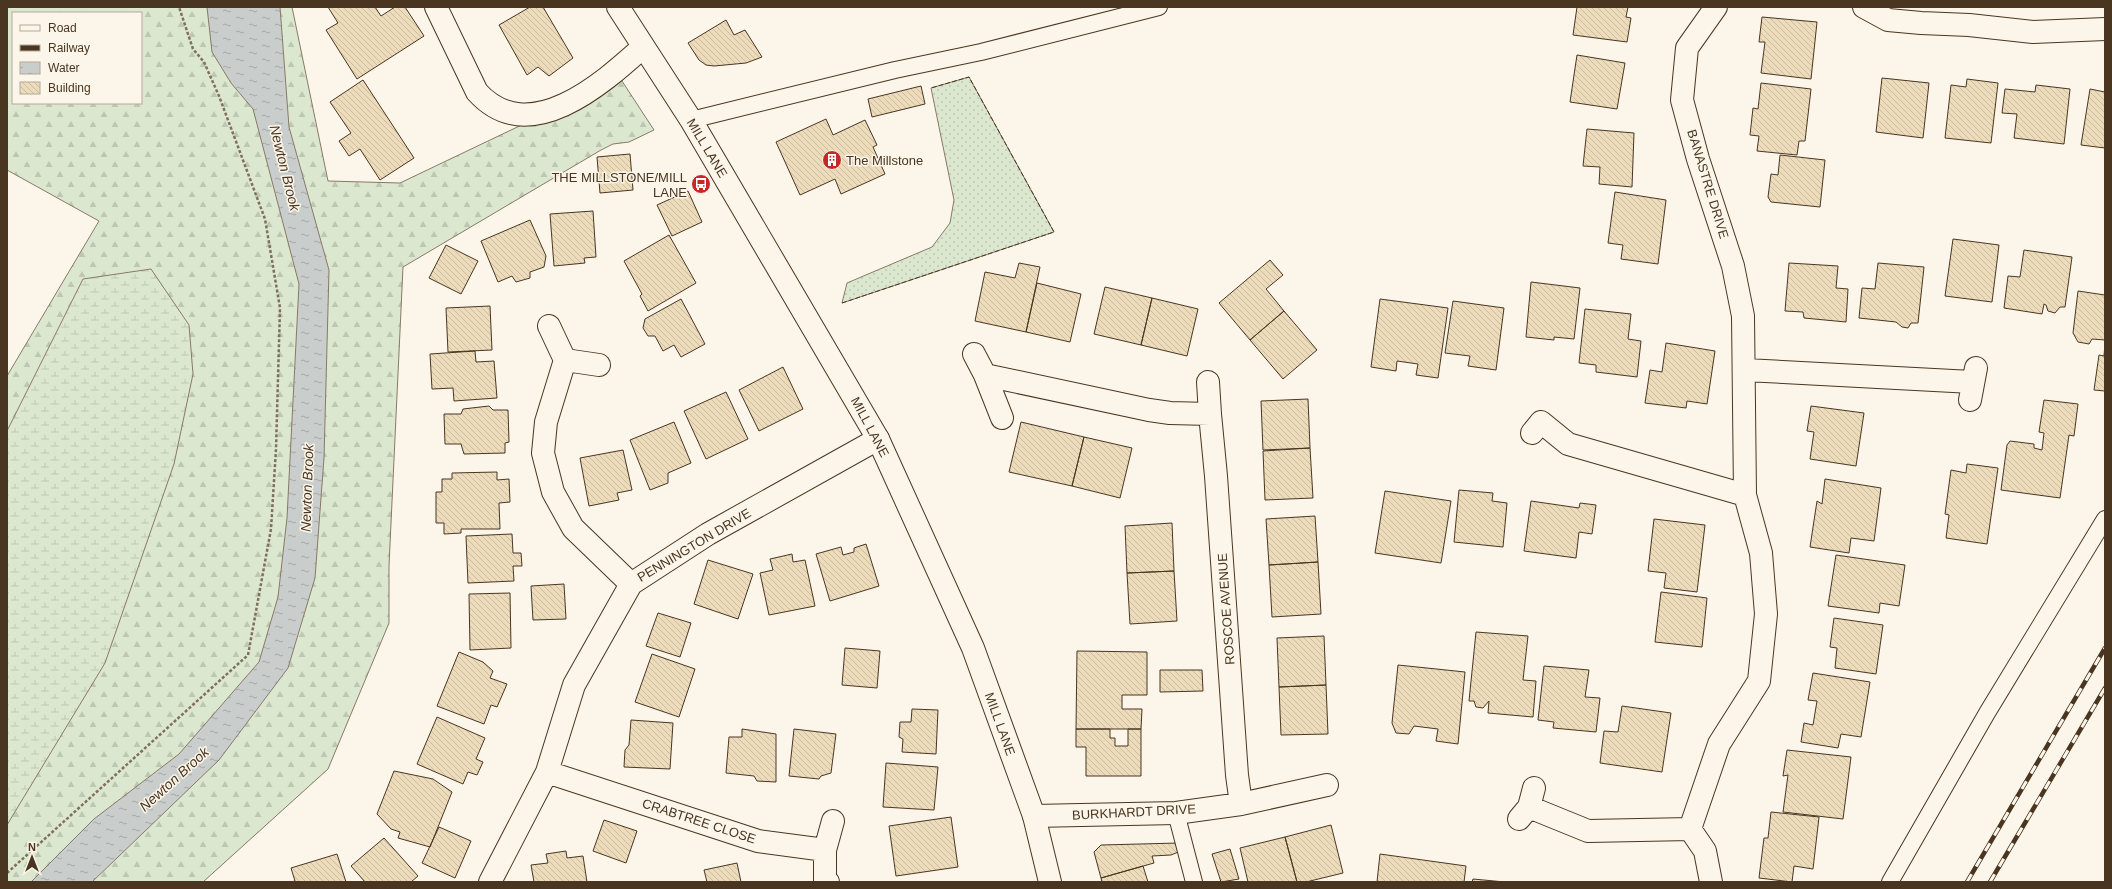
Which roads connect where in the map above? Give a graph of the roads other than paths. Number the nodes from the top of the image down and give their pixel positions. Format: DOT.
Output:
graph roads {
  1 [pos="436,7"];
  2 [pos="618,7"];
  3 [pos="1159,7"];
  4 [pos="1716,7"];
  5 [pos="1864,7"];
  6 [pos="1970,16"];
  7 [pos="2105,30"];
  8 [pos="643,46"];
  9 [pos="691,120"];
  10 [pos="549,326"];
  11 [pos="974,354"];
  12 [pos="565,360"];
  13 [pos="599,365"];
  14 [pos="1745,370"];
  15 [pos="985,375"];
  16 [pos="1208,382"];
  17 [pos="1973,383"];
  18 [pos="1210,414"];
  19 [pos="1002,418"];
  20 [pos="1541,422"];
  21 [pos="878,440"];
  22 [pos="1745,495"];
  23 [pos="2105,518"];
  24 [pos="631,584"];
  25 [pos="548,772"];
  26 [pos="1327,785"];
  27 [pos="1241,804"];
  28 [pos="1527,805"];
  29 [pos="1176,813"];
  30 [pos="1034,816"];
  31 [pos="833,821"];
  32 [pos="1690,829"];
  33 [pos="825,850"];
  34 [pos="490,882"];
  35 [pos="828,882"];
  36 [pos="1050,882"];
  37 [pos="1194,882"];
  38 [pos="1711,882"];
  39 [pos="1890,882"];
  1 -- 8 [label="street"];
  2 -- 8 [label="street, MILL LANE"];
  3 -- 9 [label="lane"];
  4 -- 14 [label="street, BANASTRE DRIVE"];
  5 -- 6 [label="street"];
  6 -- 7 [label="street"];
  8 -- 9 [label="street, MILL LANE"];
  9 -- 21 [label="street, MILL LANE"];
  10 -- 12 [label="street"];
  11 -- 15 [label="street"];
  12 -- 13 [label="street"];
  12 -- 24 [label="street"];
  14 -- 17 [label="street"];
  14 -- 22 [label="street, BANASTRE DRIVE"];
  15 -- 18 [label="street"];
  15 -- 19 [label="street"];
  16 -- 18 [label="street, ROSCOE AVENUE"];
  18 -- 27 [label="street, ROSCOE AVENUE"];
  20 -- 22 [label="street"];
  21 -- 24 [label="street, PENNINGTON DRIVE"];
  21 -- 30 [label="street, MILL LANE"];
  22 -- 32 [label="street, BANASTRE DRIVE"];
  23 -- 39 [label="lane"];
  24 -- 25 [label="street, PENNINGTON DRIVE"];
  25 -- 33 [label="street, CRABTREE CLOSE"];
  25 -- 34 [label="street, PENNINGTON DRIVE"];
  26 -- 27 [label="street, BURKHARDT DRIVE"];
  27 -- 29 [label="street, BURKHARDT DRIVE"];
  28 -- 32 [label="street"];
  29 -- 30 [label="street, BURKHARDT DRIVE"];
  29 -- 37 [label="lane"];
  30 -- 36 [label="street, MILL LANE"];
  31 -- 33 [label="street"];
  32 -- 38 [label="street"];
  33 -- 35 [label="street"];
}
